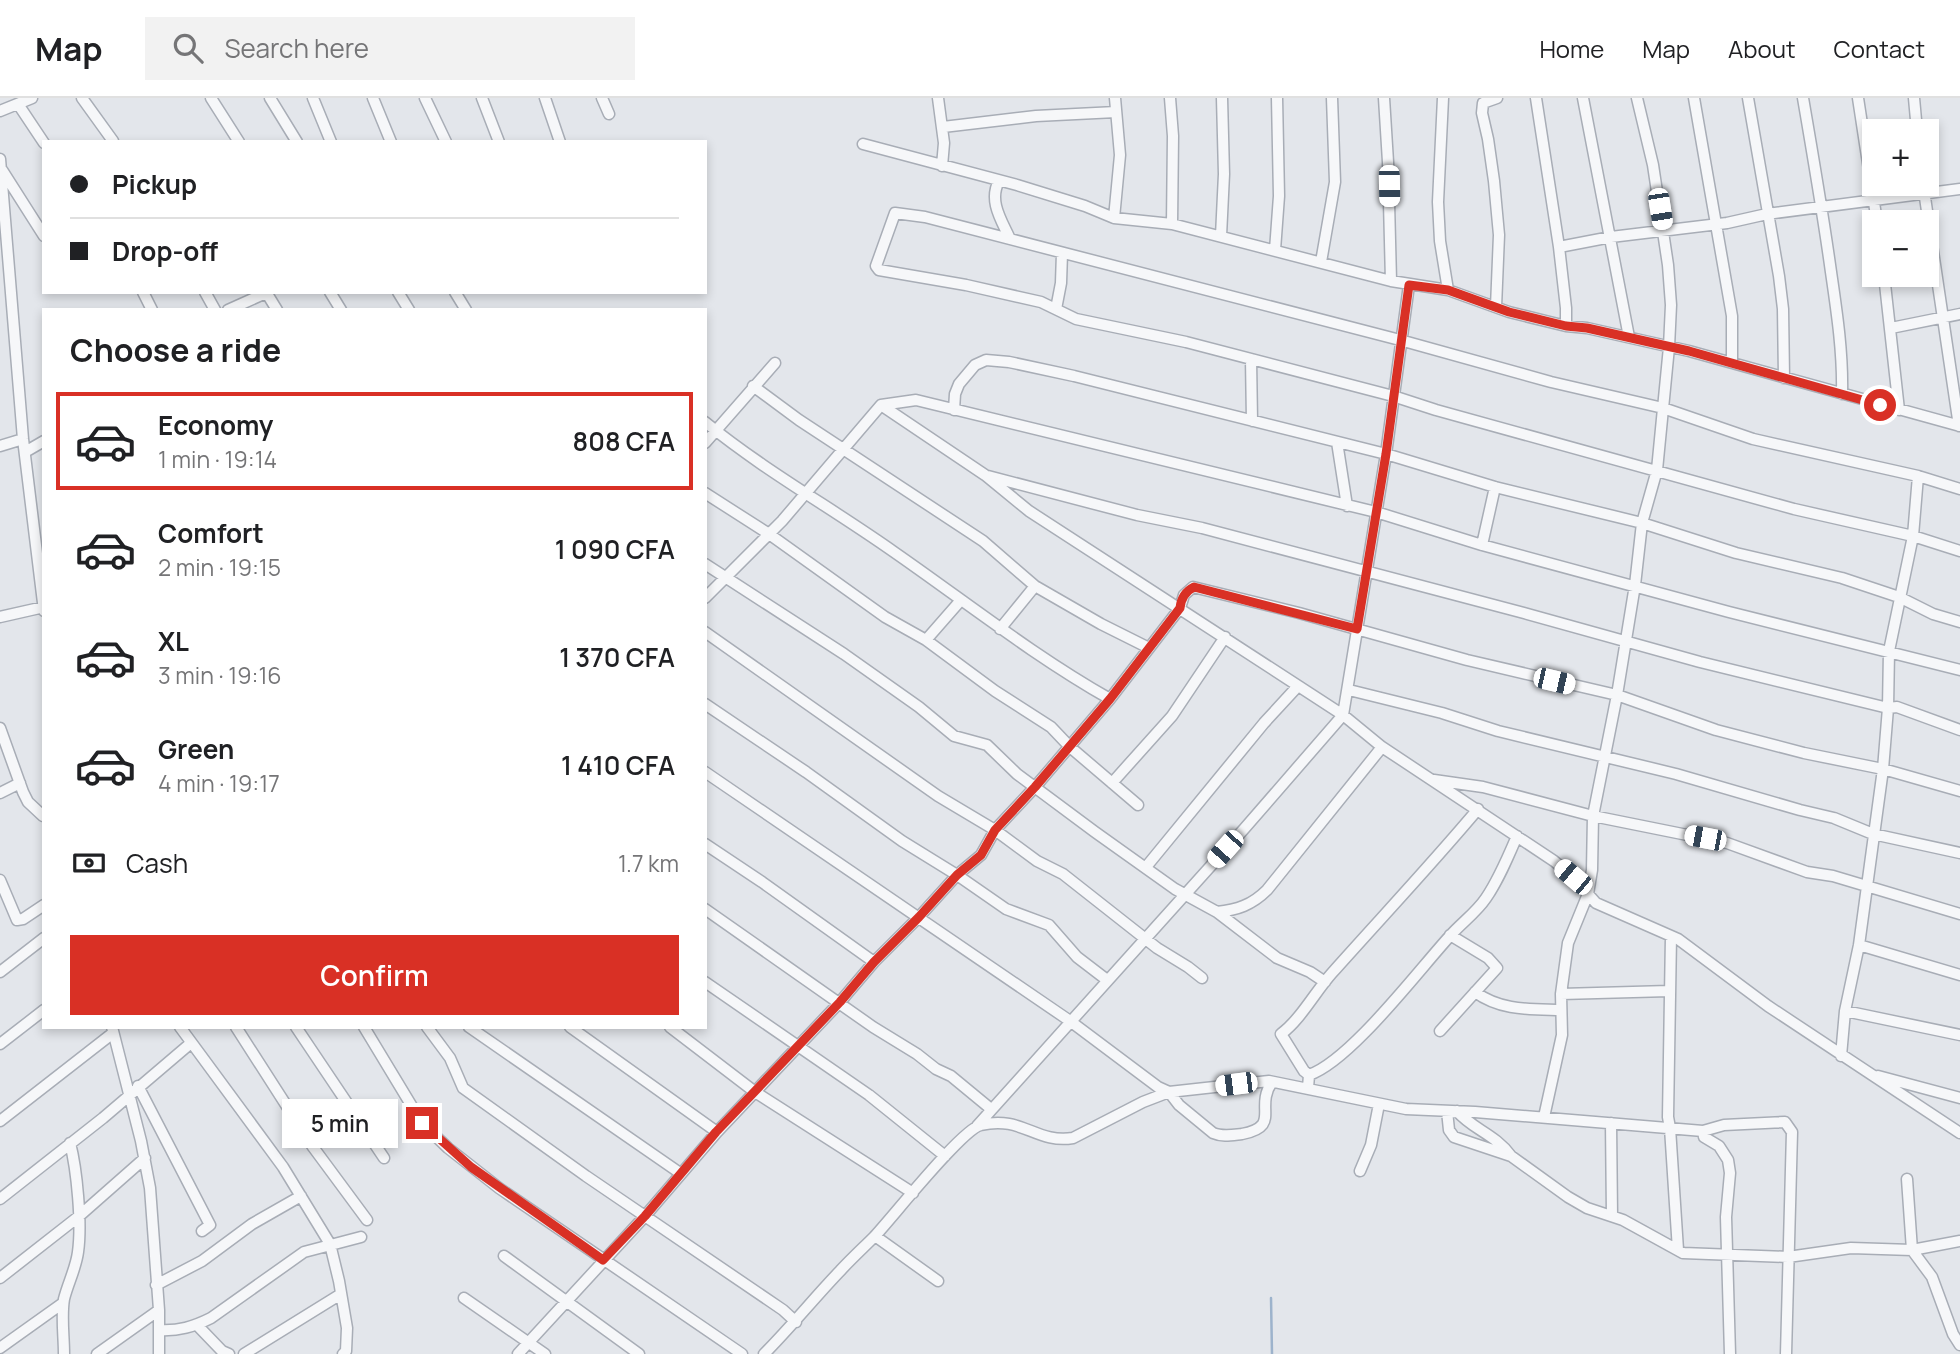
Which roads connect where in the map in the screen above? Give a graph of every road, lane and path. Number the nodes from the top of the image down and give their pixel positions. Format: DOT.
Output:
graph roads {
  1 [pos="32,98"];
  2 [pos="82,98"];
  3 [pos="211,98"];
  4 [pos="270,98"];
  5 [pos="313,98"];
  6 [pos="373,98"];
  7 [pos="425,98"];
  8 [pos="482,98"];
  9 [pos="545,98"];
  10 [pos="602,98"];
  11 [pos="938,98"];
  12 [pos="1115,98"];
  13 [pos="1170,98"];
  14 [pos="1222,98"];
  15 [pos="1277,98"];
  16 [pos="1332,98"];
  17 [pos="1384,98"];
  18 [pos="1443,98"];
  19 [pos="1497,98"];
  20 [pos="1536,98"];
  21 [pos="1583,98"];
  22 [pos="1637,98"];
  23 [pos="1694,98"];
  24 [pos="1748,98"];
  25 [pos="1803,98"];
  26 [pos="1858,98"];
  27 [pos="1913,98"];
  28 [pos="18,104"];
  29 [pos="0,111"];
  30 [pos="1116,112"];
  31 [pos="609,114"];
  32 [pos="1916,119"];
  33 [pos="943,127"];
  34 [pos="42,140"];
  35 [pos="112,140"];
  36 [pos="238,140"];
  37 [pos="296,140"];
  38 [pos="330,140"];
  39 [pos="390,140"];
  40 [pos="445,140"];
  41 [pos="498,140"];
  42 [pos="559,140"];
  43 [pos="863,144"];
  44 [pos="1,164"];
  45 [pos="942,166"];
  46 [pos="999,181"];
  47 [pos="1939,189"];
  48 [pos="1960,190"];
  49 [pos="1894,196"];
  50 [pos="1924,196"];
  51 [pos="1874,201"];
  52 [pos="1822,207"];
  53 [pos="1875,210"];
  54 [pos="1768,214"];
  55 [pos="1114,218"];
  56 [pos="1172,224"];
  57 [pos="1717,224"];
  58 [pos="1663,232"];
  59 [pos="42,233"];
  60 [pos="1221,236"];
  61 [pos="1611,237"];
  62 [pos="1010,239"];
  63 [pos="1559,247"];
  64 [pos="1275,250"];
  65 [pos="1062,253"];
  66 [pos="1321,262"];
  67 [pos="1391,281"];
  68 [pos="1409,285"];
  69 [pos="1886,287"];
  70 [pos="1448,290"];
  71 [pos="263,294"];
  72 [pos="5,295"];
  73 [pos="1496,307"];
  74 [pos="232,308"];
  75 [pos="1056,309"];
  76 [pos="1960,314"];
  77 [pos="1944,317"];
  78 [pos="1566,326"];
  79 [pos="1891,328"];
  80 [pos="1629,337"];
  81 [pos="1401,340"];
  82 [pos="1669,347"];
  83 [pos="1251,359"];
  84 [pos="775,363"];
  85 [pos="1732,363"];
  86 [pos="1784,378"];
  87 [pos="753,386"];
  88 [pos="1842,394"];
  89 [pos="1393,396"];
  90 [pos="881,405"];
  91 [pos="1663,408"];
  92 [pos="954,410"];
  93 [pos="1899,410"];
  94 [pos="1252,421"];
  95 [pos="707,424"];
  96 [pos="1960,426"];
  97 [pos="715,431"];
  98 [pos="23,439"];
  99 [pos="707,441"];
  100 [pos="42,442"];
  101 [pos="1337,442"];
  102 [pos="0,446"];
  103 [pos="844,449"];
  104 [pos="25,452"];
  105 [pos="1386,454"];
  106 [pos="1657,470"];
  107 [pos="985,475"];
  108 [pos="1918,476"];
  109 [pos="1495,487"];
  110 [pos="1960,489"];
  111 [pos="804,492"];
  112 [pos="707,494"];
  113 [pos="1347,506"];
  114 [pos="1376,512"];
  115 [pos="1642,523"];
  116 [pos="769,534"];
  117 [pos="1913,536"];
  118 [pos="1482,545"];
  119 [pos="1960,551"];
  120 [pos="707,565"];
  121 [pos="1365,571"];
  122 [pos="724,578"];
  123 [pos="1635,585"];
  124 [pos="1035,586"];
  125 [pos="42,592"];
  126 [pos="707,596"];
  127 [pos="1899,597"];
  128 [pos="961,600"];
  129 [pos="42,608"];
  130 [pos="1180,608"];
  131 [pos="0,617"];
  132 [pos="1960,622"];
  133 [pos="1000,629"];
  134 [pos="1357,629"];
  135 [pos="707,633"];
  136 [pos="1225,637"];
  137 [pos="926,640"];
  138 [pos="1625,641"];
  139 [pos="1149,648"];
  140 [pos="1889,651"];
  141 [pos="1960,670"];
  142 [pos="1298,686"];
  143 [pos="1349,690"];
  144 [pos="1617,695"];
  145 [pos="1110,699"];
  146 [pos="707,705"];
  147 [pos="1888,708"];
  148 [pos="1343,715"];
  149 [pos="0,727"];
  150 [pos="1960,730"];
  151 [pos="1070,747"];
  152 [pos="1382,747"];
  153 [pos="1604,755"];
  154 [pos="1883,769"];
  155 [pos="707,773"];
  156 [pos="1431,779"];
  157 [pos="20,783"];
  158 [pos="1112,783"];
  159 [pos="1035,787"];
  160 [pos="1960,791"];
  161 [pos="0,793"];
  162 [pos="1138,805"];
  163 [pos="1478,809"];
  164 [pos="42,815"];
  165 [pos="1593,816"];
  166 [pos="995,830"];
  167 [pos="1873,834"];
  168 [pos="1517,836"];
  169 [pos="707,845"];
  170 [pos="1960,853"];
  171 [pos="1146,867"];
  172 [pos="957,875"];
  173 [pos="0,880"];
  174 [pos="1867,887"];
  175 [pos="1184,894"];
  176 [pos="1588,894"];
  177 [pos="42,906"];
  178 [pos="707,910"];
  179 [pos="1217,912"];
  180 [pos="1960,914"];
  181 [pos="919,917"];
  182 [pos="1450,935"];
  183 [pos="1671,936"];
  184 [pos="1146,937"];
  185 [pos="42,940"];
  186 [pos="1859,945"];
  187 [pos="874,962"];
  188 [pos="0,972"];
  189 [pos="1960,975"];
  190 [pos="1202,978"];
  191 [pos="1107,980"];
  192 [pos="1325,982"];
  193 [pos="707,983"];
  194 [pos="1475,992"];
  195 [pos="1669,992"];
  196 [pos="1561,994"];
  197 [pos="840,1002"];
  198 [pos="1561,1010"];
  199 [pos="1845,1011"];
  200 [pos="42,1012"];
  201 [pos="1070,1021"];
  202 [pos="181,1029"];
  203 [pos="237,1029"];
  204 [pos="297,1029"];
  205 [pos="365,1029"];
  206 [pos="428,1029"];
  207 [pos="472,1029"];
  208 [pos="573,1029"];
  209 [pos="673,1029"];
  210 [pos="113,1030"];
  211 [pos="1440,1031"];
  212 [pos="1960,1035"];
  213 [pos="191,1043"];
  214 [pos="0,1044"];
  215 [pos="799,1046"];
  216 [pos="1841,1056"];
  217 [pos="1869,1074"];
  218 [pos="1309,1075"];
  219 [pos="1272,1082"];
  220 [pos="138,1086"];
  221 [pos="1308,1088"];
  222 [pos="755,1092"];
  223 [pos="1169,1092"];
  224 [pos="128,1095"];
  225 [pos="1960,1098"];
  226 [pos="1379,1104"];
  227 [pos="991,1109"];
  228 [pos="1452,1111"];
  229 [pos="1544,1117"];
  230 [pos="0,1121"];
  231 [pos="1611,1123"];
  232 [pos="977,1126"];
  233 [pos="1670,1128"];
  234 [pos="1703,1131"];
  235 [pos="716,1132"];
  236 [pos="1960,1133"];
  237 [pos="70,1143"];
  238 [pos="945,1156"];
  239 [pos="1511,1156"];
  240 [pos="145,1158"];
  241 [pos="384,1158"];
  242 [pos="1360,1171"];
  243 [pos="680,1173"];
  244 [pos="1907,1179"];
  245 [pos="913,1192"];
  246 [pos="301,1196"];
  247 [pos="0,1199"];
  248 [pos="645,1216"];
  249 [pos="1612,1216"];
  250 [pos="78,1217"];
  251 [pos="368,1220"];
  252 [pos="202,1231"];
  253 [pos="875,1236"];
  254 [pos="361,1237"];
  255 [pos="1960,1241"];
  256 [pos="330,1244"];
  257 [pos="1678,1250"];
  258 [pos="1912,1250"];
  259 [pos="1726,1255"];
  260 [pos="504,1256"];
  261 [pos="1788,1256"];
  262 [pos="603,1260"];
  263 [pos="0,1278"];
  264 [pos="939,1281"];
  265 [pos="156,1285"];
  266 [pos="341,1294"];
  267 [pos="464,1298"];
  268 [pos="567,1300"];
  269 [pos="63,1303"];
  270 [pos="159,1310"];
  271 [pos="796,1322"];
  272 [pos="197,1325"];
  273 [pos="159,1330"];
  274 [pos="528,1342"];
  275 [pos="1960,1345"];
  276 [pos="0,1348"];
  277 [pos="64,1354"];
  278 [pos="97,1354"];
  279 [pos="159,1354"];
  280 [pos="229,1354"];
  281 [pos="244,1354"];
  282 [pos="343,1354"];
  283 [pos="518,1354"];
  284 [pos="545,1354"];
  285 [pos="639,1354"];
  286 [pos="742,1354"];
  287 [pos="764,1354"];
  288 [pos="1730,1354"];
  289 [pos="1786,1354"];
  1 -- 28 [label="street"];
  2 -- 35 [label="street"];
  3 -- 36 [label="street"];
  4 -- 37 [label="street"];
  5 -- 38 [label="street"];
  6 -- 39 [label="street"];
  7 -- 40 [label="street"];
  8 -- 41 [label="street"];
  9 -- 42 [label="street"];
  10 -- 31 [label="street"];
  11 -- 33 [label="street"];
  12 -- 30 [label="street"];
  13 -- 56 [label="street"];
  14 -- 60 [label="street"];
  15 -- 64 [label="street"];
  16 -- 66 [label="street"];
  17 -- 67 [label="street"];
  18 -- 70 [label="street"];
  19 -- 73 [label="street"];
  20 -- 63 [label="street"];
  21 -- 61 [label="street"];
  22 -- 58 [label="street"];
  23 -- 57 [label="street"];
  24 -- 54 [label="street"];
  25 -- 52 [label="street"];
  26 -- 51 [label="street"];
  27 -- 32 [label="street"];
  28 -- 29 [label="street"];
  28 -- 34 [label="street"];
  30 -- 33 [label="street"];
  30 -- 55 [label="street"];
  33 -- 45 [label="street"];
  43 -- 45 [label="street"];
  44 -- 59 [label="street"];
  44 -- 72 [label="street"];
  45 -- 46 [label="street"];
  46 -- 55 [label="street"];
  46 -- 62 [label="street"];
  47 -- 48 [label="street"];
  49 -- 51 [label="street"];
  50 -- 77 [label="street"];
  51 -- 52 [label="street"];
  51 -- 53 [label="street"];
  52 -- 54 [label="street"];
  52 -- 88 [label="street"];
  54 -- 57 [label="street"];
  54 -- 86 [label="street"];
  55 -- 56 [label="street"];
  56 -- 60 [label="street"];
  57 -- 58 [label="street"];
  57 -- 85 [label="street"];
  58 -- 61 [label="street"];
  58 -- 82 [label="street"];
  60 -- 64 [label="street"];
  61 -- 63 [label="street"];
  61 -- 80 [label="street"];
  62 -- 65 [label="street"];
  62 -- 75 [label="street"];
  63 -- 78 [label="street"];
  64 -- 66 [label="street"];
  65 -- 75 [label="street"];
  65 -- 81 [label="street"];
  66 -- 67 [label="street"];
  67 -- 68 [label="street"];
  68 -- 70 [label="street"];
  68 -- 81 [label="street"];
  69 -- 79 [label="street"];
  70 -- 73 [label="street"];
  71 -- 74 [label="street"];
  72 -- 98 [label="street"];
  73 -- 78 [label="street"];
  75 -- 83 [label="street"];
  76 -- 77 [label="street"];
  77 -- 79 [label="street"];
  77 -- 96 [label="street"];
  78 -- 80 [label="street"];
  79 -- 93 [label="street"];
  80 -- 82 [label="street"];
  81 -- 89 [label="street"];
  81 -- 91 [label="street"];
  82 -- 85 [label="street"];
  82 -- 91 [label="street"];
  83 -- 89 [label="street"];
  83 -- 94 [label="street"];
  84 -- 87 [label="street"];
  85 -- 86 [label="street"];
  86 -- 88 [label="street"];
  87 -- 97 [label="street"];
  87 -- 103 [label="street"];
  88 -- 93 [label="street"];
  89 -- 105 [label="street"];
  89 -- 106 [label="street"];
  90 -- 92 [label="street"];
  90 -- 103 [label="street"];
  90 -- 107 [label="street"];
  91 -- 106 [label="street"];
  91 -- 108 [label="street"];
  92 -- 94 [label="street"];
  92 -- 113 [label="street"];
  93 -- 96 [label="street"];
  94 -- 101 [label="street"];
  95 -- 97 [label="street"];
  97 -- 99 [label="street"];
  97 -- 111 [label="street"];
  98 -- 102 [label="street"];
  98 -- 104 [label="street"];
  100 -- 104 [label="street"];
  101 -- 105 [label="street"];
  101 -- 113 [label="street"];
  103 -- 111 [label="street"];
  103 -- 124 [label="street"];
  104 -- 125 [label="street"];
  105 -- 109 [label="street"];
  105 -- 114 [label="street"];
  106 -- 115 [label="street"];
  106 -- 117 [label="street"];
  107 -- 121 [label="street"];
  107 -- 130 [label="street"];
  108 -- 110 [label="street"];
  108 -- 117 [label="street"];
  109 -- 115 [label="street"];
  109 -- 118 [label="street"];
  111 -- 116 [label="street"];
  111 -- 128 [label="street"];
  112 -- 116 [label="street"];
  113 -- 114 [label="street"];
  114 -- 118 [label="street"];
  114 -- 121 [label="street"];
  115 -- 123 [label="street"];
  115 -- 127 [label="street"];
  116 -- 122 [label="street"];
  116 -- 137 [label="street"];
  117 -- 119 [label="street"];
  117 -- 127 [label="street"];
  118 -- 123 [label="street"];
  120 -- 122 [label="street"];
  121 -- 134 [label="street"];
  121 -- 138 [label="street"];
  122 -- 126 [label="street"];
  122 -- 159 [label="street"];
  123 -- 138 [label="street"];
  123 -- 140 [label="street"];
  124 -- 133 [label="street"];
  124 -- 139 [label="street"];
  127 -- 132 [label="street"];
  127 -- 140 [label="street"];
  128 -- 133 [label="street"];
  128 -- 137 [label="street"];
  129 -- 131 [label="street"];
  130 -- 134 [label="street"];
  130 -- 136 [label="street"];
  130 -- 139 [label="street"];
  133 -- 145 [label="street"];
  134 -- 143 [label="street"];
  134 -- 144 [label="street"];
  135 -- 166 [label="street"];
  136 -- 142 [label="street"];
  136 -- 158 [label="street"];
  137 -- 151 [label="street"];
  138 -- 144 [label="street"];
  138 -- 147 [label="street"];
  139 -- 145 [label="street"];
  140 -- 141 [label="street"];
  140 -- 147 [label="street"];
  142 -- 148 [label="street"];
  142 -- 171 [label="street"];
  143 -- 148 [label="street"];
  143 -- 153 [label="street"];
  144 -- 153 [label="street"];
  144 -- 154 [label="street"];
  145 -- 151 [label="street"];
  146 -- 172 [label="street"];
  147 -- 150 [label="street"];
  147 -- 154 [label="street"];
  148 -- 152 [label="street"];
  148 -- 175 [label="street"];
  149 -- 157 [label="street"];
  151 -- 158 [label="street"];
  151 -- 159 [label="street"];
  152 -- 156 [label="street"];
  152 -- 179 [label="street"];
  153 -- 165 [label="street"];
  153 -- 167 [label="street"];
  154 -- 160 [label="street"];
  154 -- 167 [label="street"];
  155 -- 181 [label="street"];
  156 -- 163 [label="street"];
  156 -- 165 [label="street"];
  157 -- 161 [label="street"];
  157 -- 164 [label="street"];
  158 -- 162 [label="street"];
  159 -- 166 [label="street"];
  159 -- 171 [label="street"];
  163 -- 168 [label="street"];
  163 -- 192 [label="street"];
  165 -- 174 [label="street"];
  165 -- 176 [label="street"];
  166 -- 172 [label="street"];
  166 -- 184 [label="street"];
  167 -- 170 [label="street"];
  167 -- 174 [label="street"];
  168 -- 176 [label="street"];
  168 -- 182 [label="street"];
  169 -- 187 [label="street"];
  171 -- 175 [label="street"];
  172 -- 181 [label="street"];
  172 -- 191 [label="street"];
  173 -- 177 [label="street"];
  174 -- 180 [label="street"];
  174 -- 186 [label="street"];
  175 -- 179 [label="street"];
  175 -- 184 [label="street"];
  176 -- 183 [label="street"];
  176 -- 196 [label="street"];
  178 -- 197 [label="street"];
  179 -- 192 [label="street"];
  181 -- 187 [label="street"];
  181 -- 201 [label="street"];
  182 -- 194 [label="street"];
  182 -- 218 [label="street"];
  183 -- 195 [label="street"];
  183 -- 216 [label="street"];
  184 -- 190 [label="street"];
  184 -- 191 [label="street"];
  185 -- 188 [label="street"];
  186 -- 189 [label="street"];
  186 -- 199 [label="street"];
  187 -- 197 [label="street"];
  191 -- 201 [label="street"];
  192 -- 218 [label="street"];
  193 -- 215 [label="street"];
  194 -- 198 [label="street"];
  194 -- 211 [label="street"];
  195 -- 196 [label="street"];
  195 -- 233 [label="street"];
  196 -- 198 [label="street"];
  197 -- 215 [label="street"];
  197 -- 227 [label="street"];
  198 -- 229 [label="street"];
  199 -- 212 [label="street"];
  199 -- 216 [label="street"];
  200 -- 214 [label="street"];
  201 -- 223 [label="street"];
  201 -- 227 [label="street"];
  202 -- 213 [label="street"];
  203 -- 251 [label="street"];
  204 -- 241 [label="street"];
  205 -- 262 [label="street"];
  206 -- 248 [label="street"];
  207 -- 243 [label="street"];
  208 -- 235 [label="street"];
  209 -- 222 [label="street"];
  210 -- 224 [label="street"];
  210 -- 230 [label="street"];
  213 -- 220 [label="street"];
  213 -- 246 [label="street"];
  215 -- 222 [label="street"];
  215 -- 238 [label="street"];
  216 -- 217 [label="street"];
  217 -- 225 [label="street"];
  217 -- 236 [label="street"];
  218 -- 221 [label="street"];
  219 -- 221 [label="street"];
  219 -- 223 [label="street"];
  219 -- 223 [label="street"];
  220 -- 224 [label="street"];
  220 -- 252 [label="street"];
  221 -- 226 [label="street"];
  222 -- 235 [label="street"];
  222 -- 245 [label="street"];
  223 -- 232 [label="street"];
  224 -- 237 [label="street"];
  224 -- 240 [label="street"];
  226 -- 228 [label="street"];
  226 -- 242 [label="street"];
  227 -- 232 [label="street"];
  228 -- 229 [label="street"];
  228 -- 239 [label="street"];
  228 -- 239 [label="street"];
  229 -- 231 [label="street"];
  231 -- 233 [label="street"];
  231 -- 249 [label="street"];
  232 -- 238 [label="street"];
  233 -- 234 [label="street"];
  233 -- 257 [label="street"];
  234 -- 259 [label="street"];
  234 -- 261 [label="street"];
  235 -- 243 [label="street"];
  237 -- 247 [label="street"];
  237 -- 250 [label="street"];
  238 -- 245 [label="street"];
  239 -- 249 [label="street"];
  240 -- 250 [label="street"];
  240 -- 265 [label="street"];
  243 -- 248 [label="street"];
  244 -- 258 [label="street"];
  245 -- 253 [label="street"];
  246 -- 256 [label="street"];
  246 -- 265 [label="street"];
  248 -- 262 [label="street"];
  248 -- 271 [label="street"];
  249 -- 257 [label="street"];
  250 -- 263 [label="street"];
  250 -- 269 [label="street"];
  253 -- 264 [label="street"];
  253 -- 271 [label="street"];
  254 -- 256 [label="street"];
  255 -- 258 [label="street"];
  256 -- 266 [label="street"];
  256 -- 272 [label="street"];
  257 -- 259 [label="street"];
  258 -- 261 [label="street"];
  258 -- 275 [label="street"];
  259 -- 261 [label="street"];
  259 -- 288 [label="street"];
  260 -- 268 [label="street"];
  261 -- 289 [label="street"];
  262 -- 268 [label="street"];
  262 -- 286 [label="street"];
  265 -- 270 [label="street"];
  266 -- 281 [label="street"];
  266 -- 282 [label="street"];
  267 -- 274 [label="street"];
  268 -- 274 [label="street"];
  268 -- 285 [label="street"];
  269 -- 276 [label="street"];
  269 -- 277 [label="street"];
  270 -- 273 [label="street"];
  270 -- 278 [label="street"];
  271 -- 287 [label="street"];
  272 -- 273 [label="street"];
  272 -- 280 [label="street"];
  273 -- 279 [label="street"];
  274 -- 283 [label="street"];
  274 -- 284 [label="street"];
}
